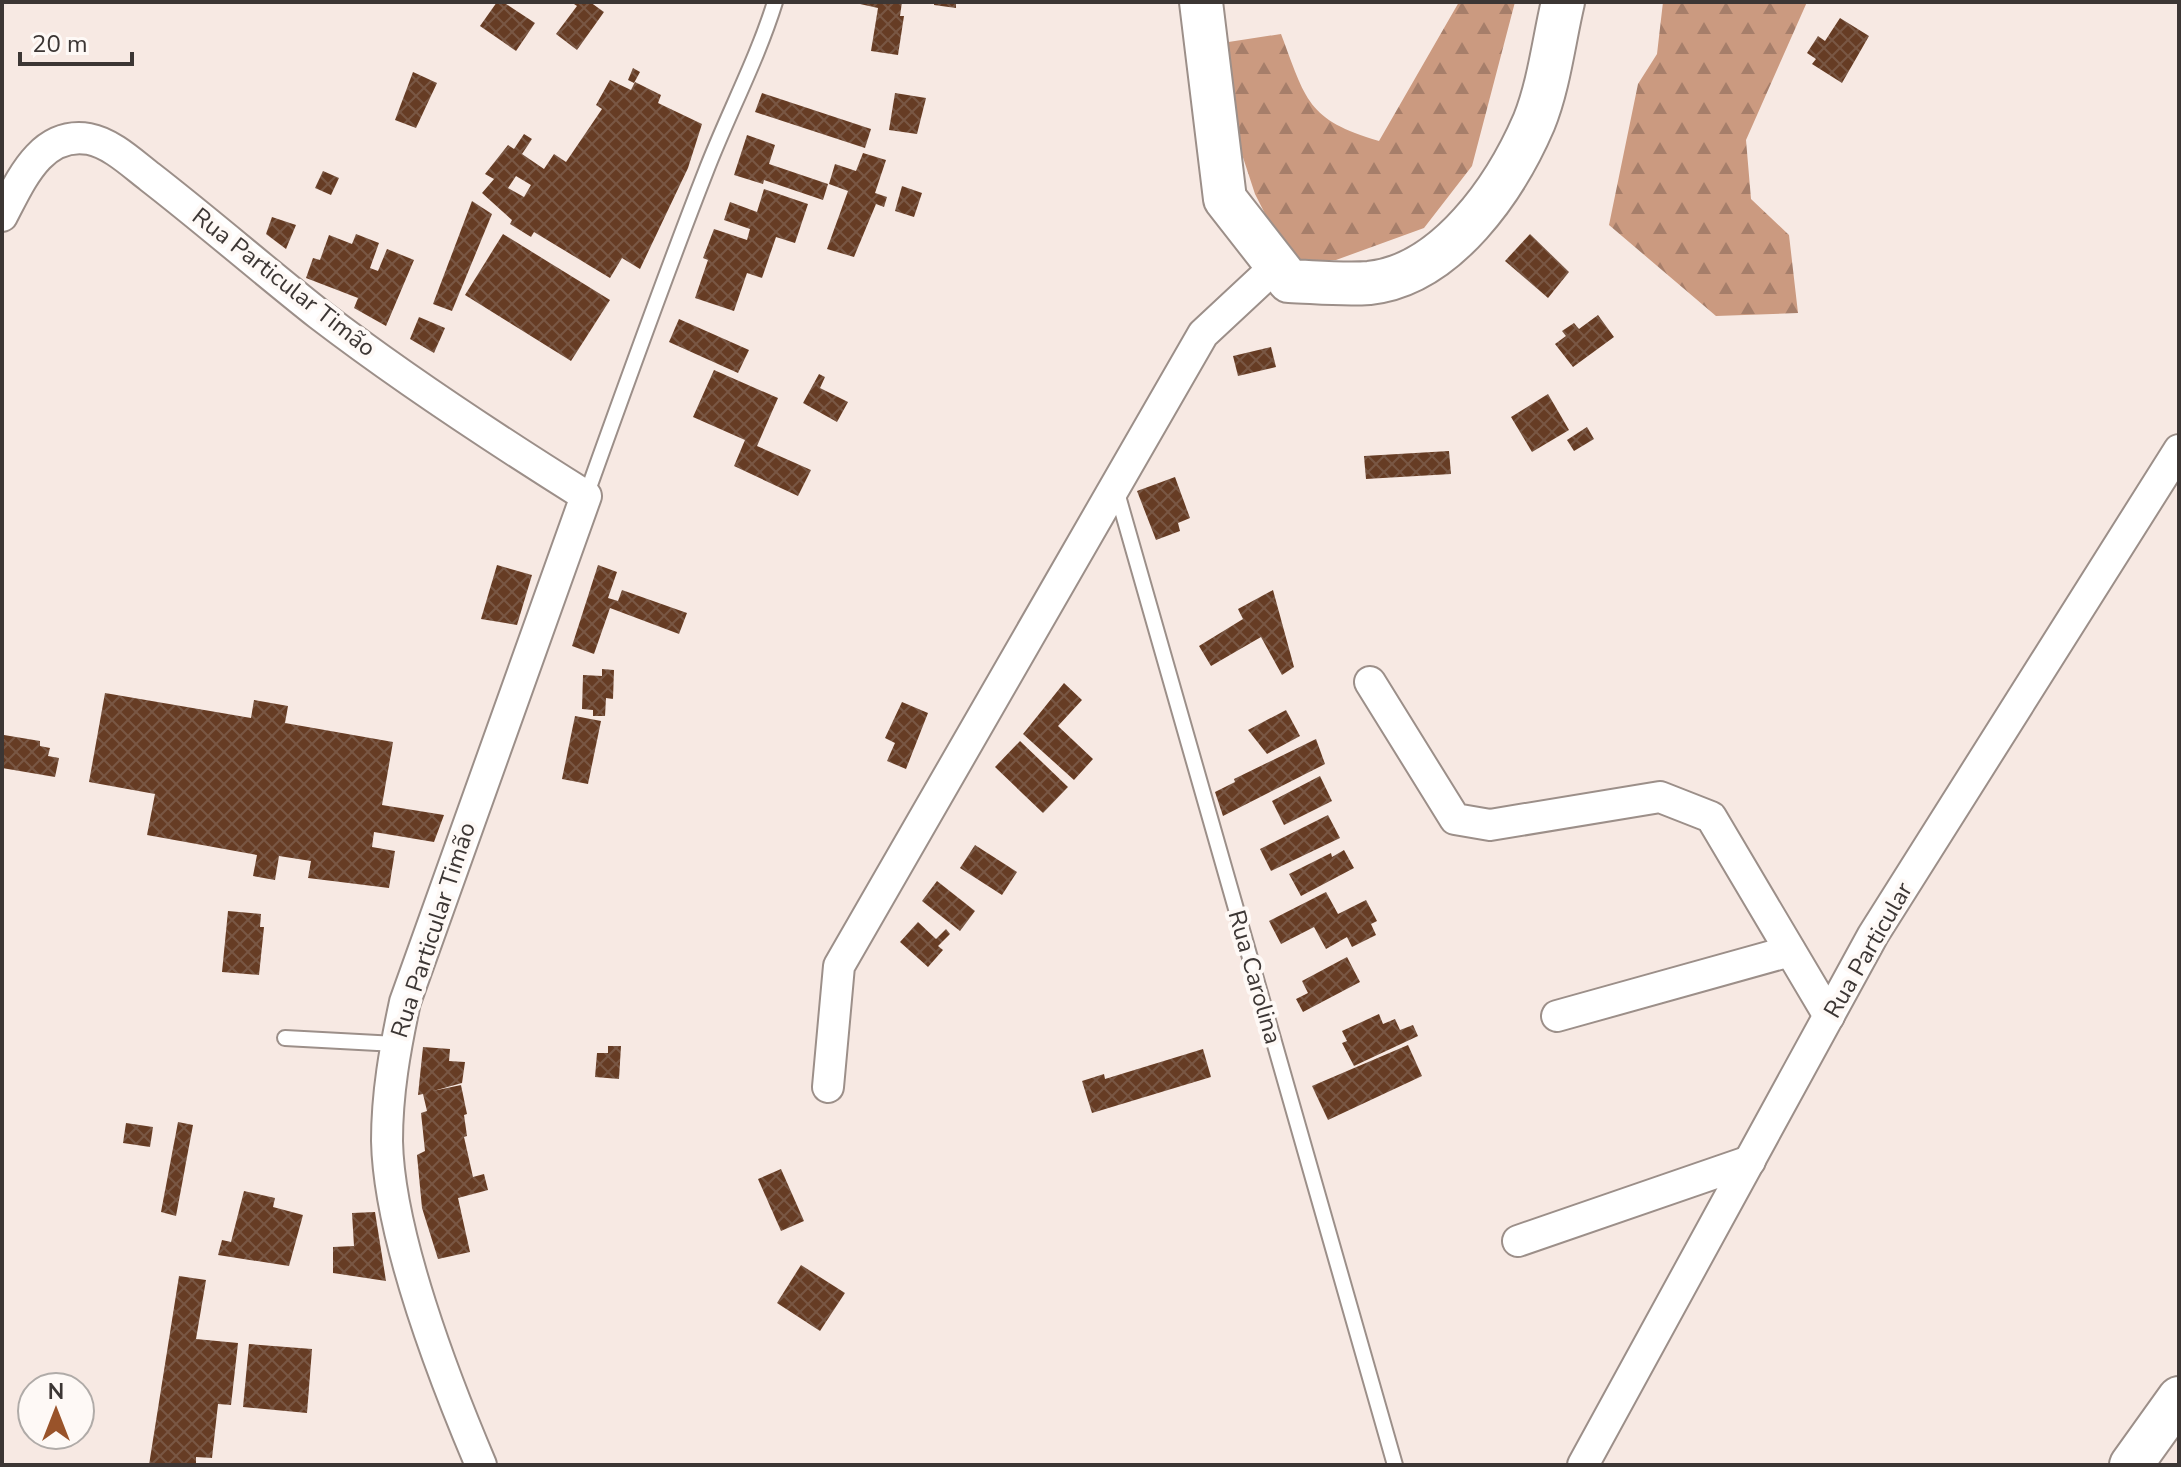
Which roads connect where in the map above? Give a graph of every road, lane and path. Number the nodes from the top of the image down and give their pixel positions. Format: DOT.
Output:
graph roads {
  1 [pos="775,2"];
  2 [pos="1201,2"];
  3 [pos="1563,2"];
  4 [pos="2,216"];
  5 [pos="1277,265"];
  6 [pos="2179,450"];
  7 [pos="1116,489"];
  8 [pos="586,496"];
  9 [pos="1370,682"];
  10 [pos="1790,951"];
  11 [pos="1557,1016"];
  12 [pos="1829,1016"];
  13 [pos="285,1038"];
  14 [pos="396,1044"];
  15 [pos="828,1087"];
  16 [pos="1750,1161"];
  17 [pos="1518,1241"];
  18 [pos="2179,1398"];
  19 [pos="481,1465"];
  20 [pos="1395,1465"];
  21 [pos="1583,1465"];
  22 [pos="2131,1465"];
  1 -- 8 [label="lane, Rua Particular Timão"];
  2 -- 5 [label="main road"];
  3 -- 5 [label="main road"];
  4 -- 8 [label="street, Rua Particular Timão"];
  5 -- 7 [label="street"];
  6 -- 12 [label="street, Rua Particular"];
  7 -- 15 [label="street"];
  7 -- 20 [label="lane, Rua Carolina"];
  8 -- 14 [label="street, Rua Particular Timão"];
  9 -- 10 [label="street"];
  10 -- 11 [label="street"];
  10 -- 12 [label="street"];
  12 -- 16 [label="street, Rua Particular"];
  13 -- 14 [label="lane"];
  14 -- 19 [label="street, Rua Particular Timão"];
  16 -- 17 [label="street"];
  16 -- 21 [label="street, Rua Particular"];
  18 -- 22 [label="main road"];
}
